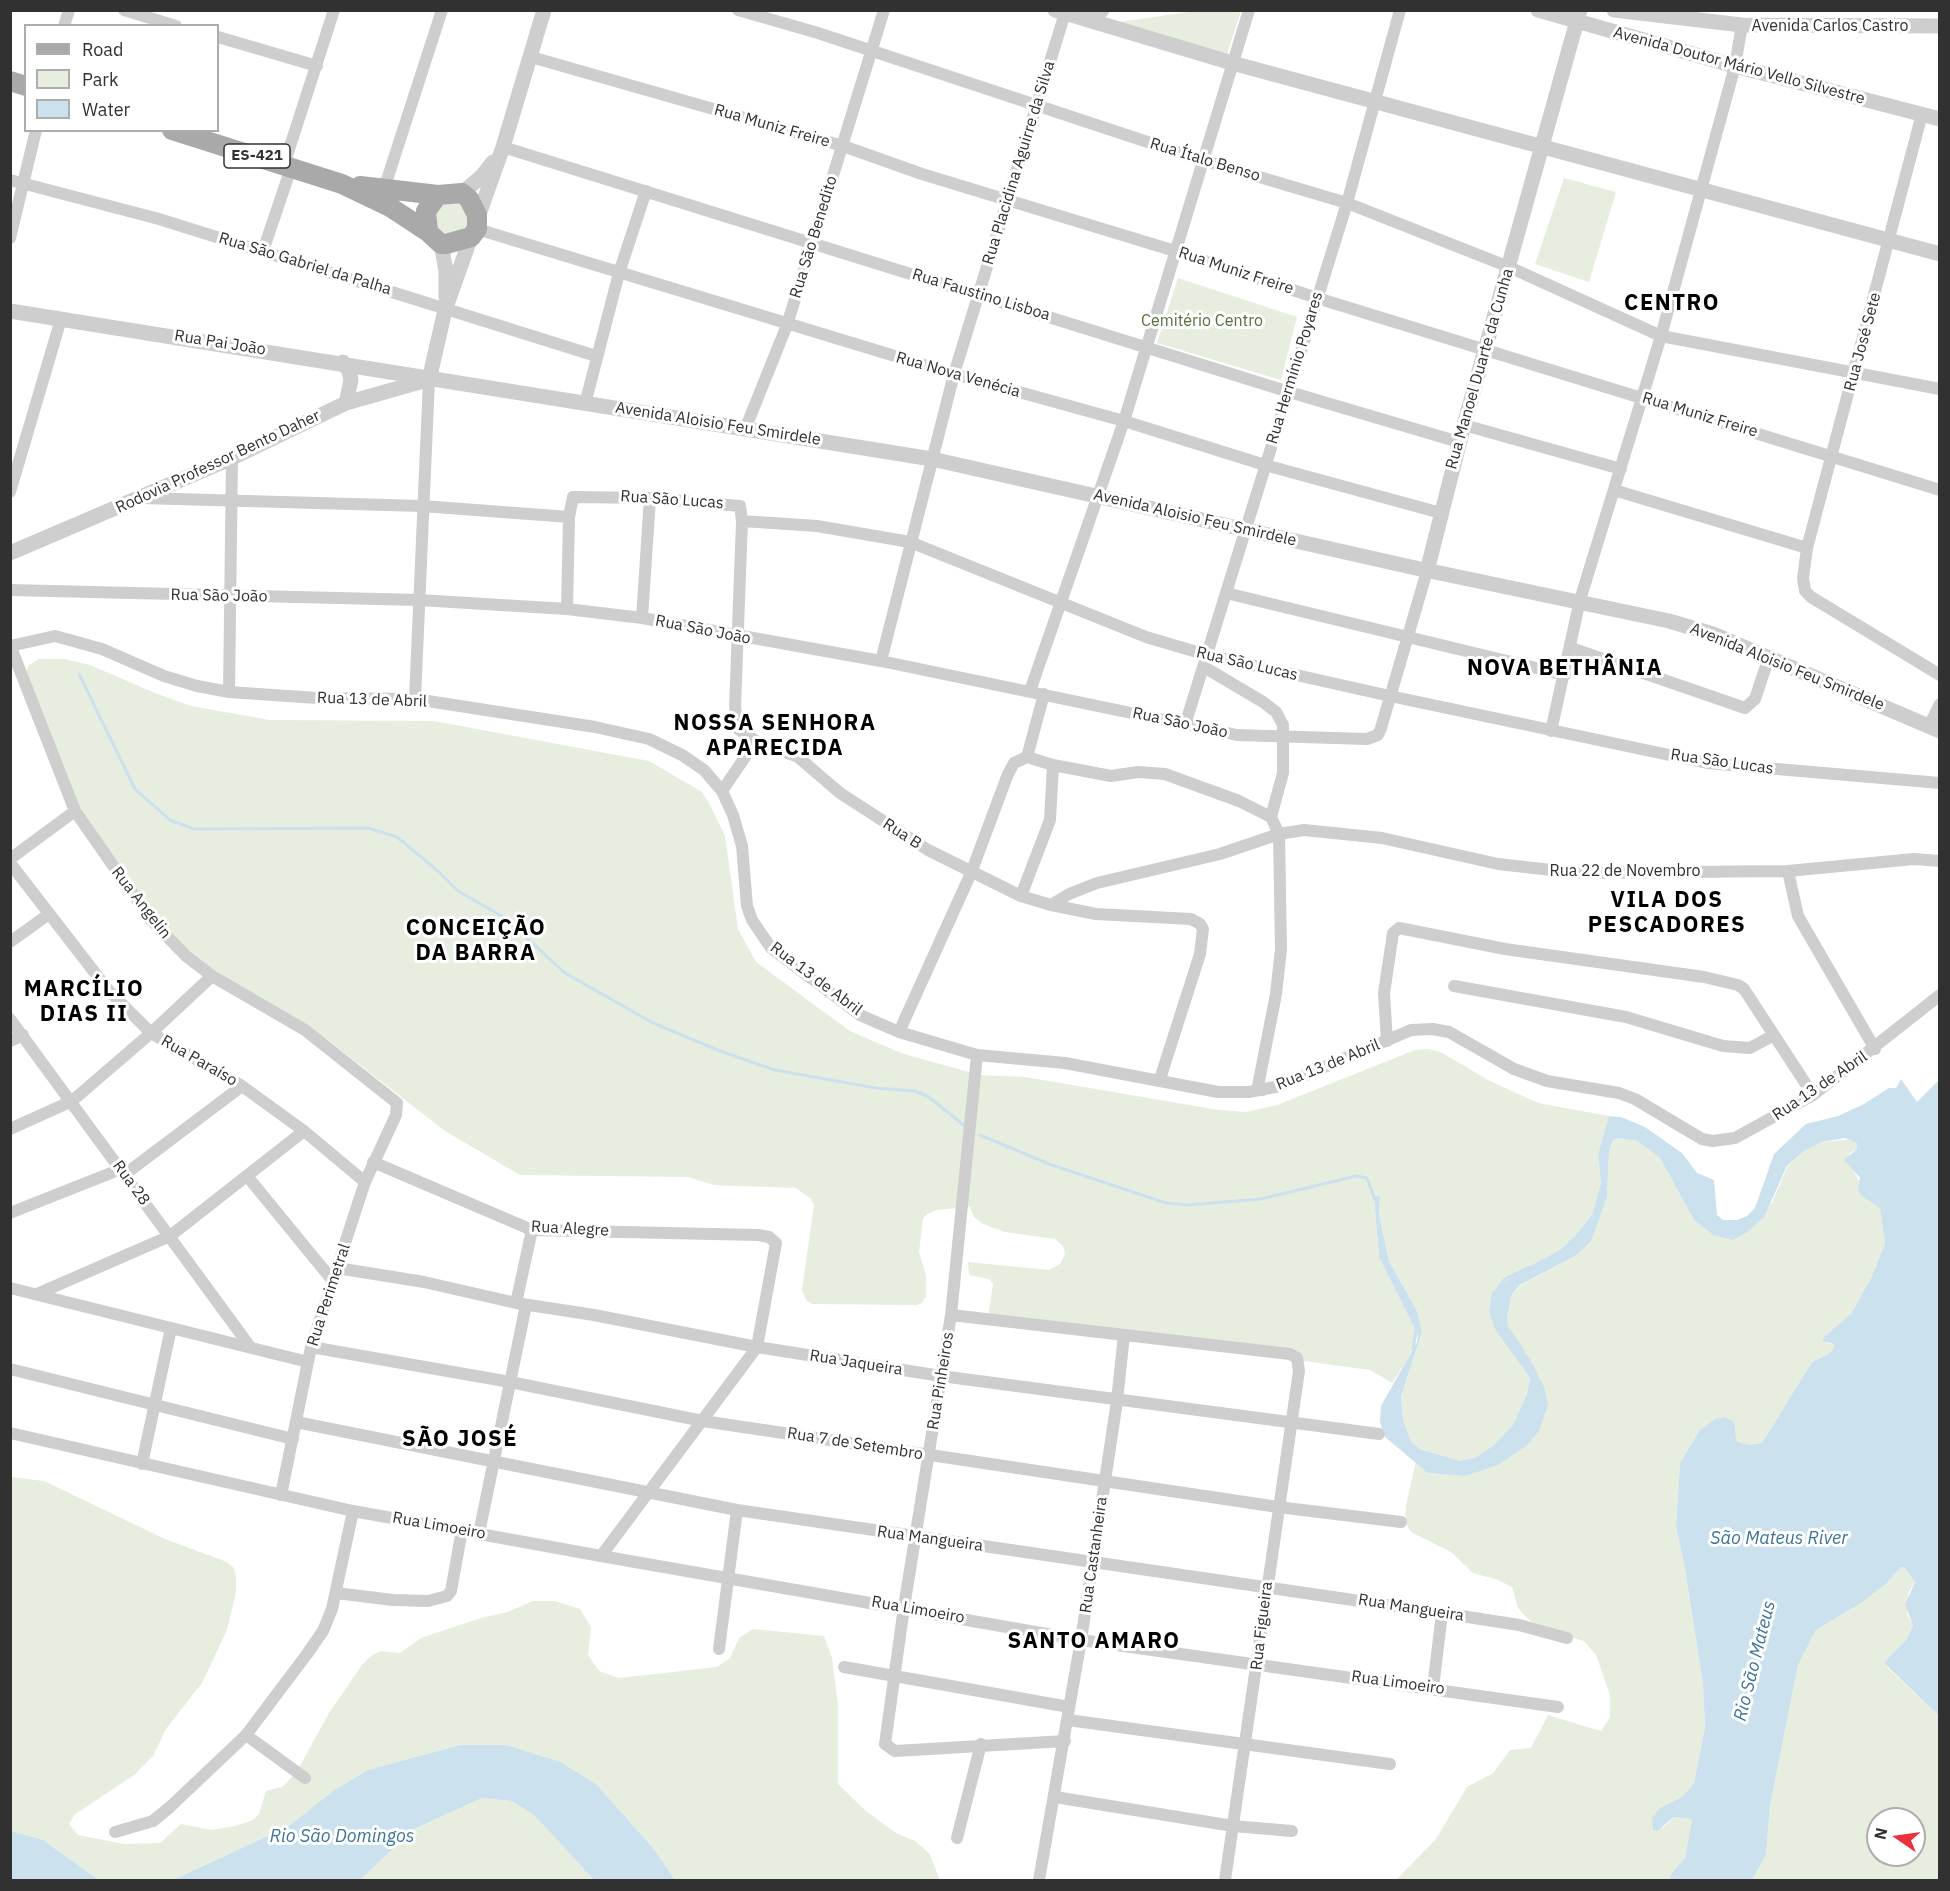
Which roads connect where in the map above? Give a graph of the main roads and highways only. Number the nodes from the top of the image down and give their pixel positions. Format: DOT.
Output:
graph roads {
  1 [pos="178,132"];
  2 [pos="342,184"];
  3 [pos="438,195"];
  4 [pos="434,238"];
  1 -- 2 [label="main road, ES-421"];
  2 -- 3 [label="main road, ES-421"];
  2 -- 4 [label="main road"];
  3 -- 4 [label="main road"];
  3 -- 4 [label="main road"];
}
